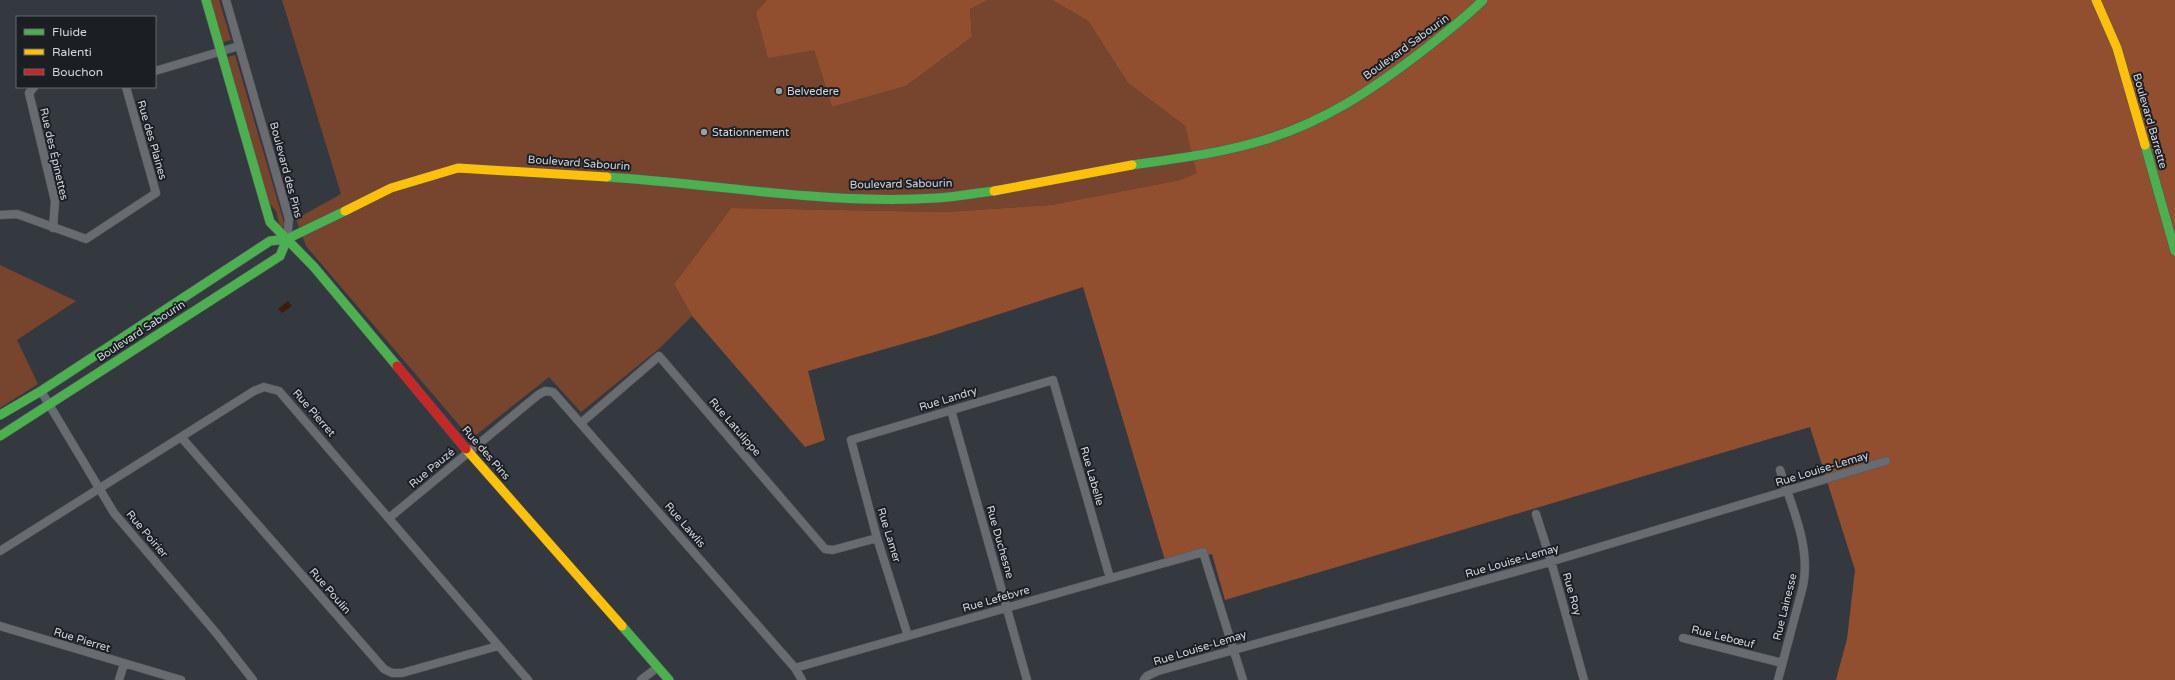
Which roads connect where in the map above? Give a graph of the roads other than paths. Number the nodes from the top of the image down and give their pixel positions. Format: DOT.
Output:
graph roads {
  1 [pos="206,0"];
  2 [pos="226,0"];
  3 [pos="1483,0"];
  4 [pos="2096,0"];
  5 [pos="239,46"];
  6 [pos="221,52"];
  7 [pos="156,71"];
  8 [pos="33,88"];
  9 [pos="126,88"];
  10 [pos="0,215"];
  11 [pos="53,228"];
  12 [pos="287,239"];
  13 [pos="2175,251"];
  14 [pos="1053,380"];
  15 [pos="41,391"];
  16 [pos="545,391"];
  17 [pos="49,404"];
  18 [pos="951,410"];
  19 [pos="0,415"];
  20 [pos="581,423"];
  21 [pos="0,436"];
  22 [pos="182,437"];
  23 [pos="851,440"];
  24 [pos="468,451"];
  25 [pos="1886,461"];
  26 [pos="1780,470"];
  27 [pos="100,487"];
  28 [pos="1787,492"];
  29 [pos="1536,514"];
  30 [pos="389,518"];
  31 [pos="877,538"];
  32 [pos="0,551"];
  33 [pos="1551,561"];
  34 [pos="1110,578"];
  35 [pos="1007,608"];
  36 [pos="0,626"];
  37 [pos="908,636"];
  38 [pos="1683,638"];
  39 [pos="498,646"];
  40 [pos="1234,649"];
  41 [pos="1782,663"];
  42 [pos="124,664"];
  43 [pos="658,667"];
  44 [pos="795,668"];
  45 [pos="119,680"];
  46 [pos="181,680"];
  47 [pos="253,680"];
  48 [pos="528,680"];
  49 [pos="641,680"];
  50 [pos="668,680"];
  51 [pos="802,680"];
  52 [pos="1027,680"];
  53 [pos="1144,680"];
  54 [pos="1243,680"];
  55 [pos="1584,680"];
  56 [pos="1778,680"];
  1 -- 6 [label="street"];
  2 -- 5 [label="street, Boulevard des Pins"];
  3 -- 12 [label="street, Boulevard Sabourin"];
  4 -- 13 [label="street, Boulevard Barrette"];
  5 -- 6 [label="street"];
  5 -- 12 [label="street, Boulevard des Pins"];
  6 -- 7 [label="street"];
  6 -- 12 [label="street"];
  8 -- 11 [label="street, Rue des Épinettes"];
  9 -- 11 [label="street, Rue des Plaines"];
  10 -- 11 [label="street, Rue des Plaines"];
  12 -- 15 [label="street, Boulevard Sabourin"];
  12 -- 17 [label="street, Boulevard Sabourin"];
  12 -- 24 [label="street, Rue des Pins"];
  14 -- 18 [label="street, Rue Landry"];
  14 -- 34 [label="street, Rue Labelle"];
  15 -- 17 [label="street, Rue Poirier"];
  15 -- 19 [label="street, Boulevard Sabourin"];
  16 -- 20 [label="street, Rue Lawlis"];
  16 -- 24 [label="street, Rue Pauzé"];
  17 -- 21 [label="street, Boulevard Sabourin"];
  17 -- 27 [label="street, Rue Poirier"];
  18 -- 23 [label="street, Rue Landry"];
  18 -- 35 [label="street, Rue Duchesne"];
  20 -- 31 [label="street, Rue Latulippe"];
  20 -- 44 [label="street, Rue Lawlis"];
  22 -- 27 [label="street, Rue Pierret"];
  22 -- 30 [label="street, Rue Pierret"];
  22 -- 39 [label="street, Rue Poulin"];
  23 -- 31 [label="street, Rue Lamer"];
  24 -- 30 [label="street, Rue Pauzé"];
  24 -- 43 [label="street, Rue des Pins"];
  25 -- 28 [label="street, Rue Louise-Lemay"];
  26 -- 28 [label="street, Rue Lainesse"];
  27 -- 32 [label="street, Rue Pierret"];
  27 -- 47 [label="street, Rue Poirier"];
  28 -- 33 [label="street, Rue Louise-Lemay"];
  28 -- 41 [label="street, Rue Lainesse"];
  29 -- 33 [label="street, Rue Roy"];
  30 -- 39 [label="street, Rue Pierret"];
  31 -- 37 [label="street, Rue Lamer"];
  33 -- 40 [label="street, Rue Louise-Lemay"];
  33 -- 55 [label="street, Rue Roy"];
  34 -- 35 [label="street, Rue Lefebvre"];
  34 -- 40 [label="street, Rue Lefebvre"];
  35 -- 37 [label="street, Rue Lefebvre"];
  35 -- 52 [label="street, Rue Duchesne"];
  36 -- 42 [label="street, Rue Pierret"];
  37 -- 44 [label="street, Rue Lefebvre"];
  38 -- 41 [label="street, Rue Lebœuf"];
  39 -- 48 [label="street, Rue Pierret"];
  40 -- 53 [label="street, Rue Louise-Lemay"];
  40 -- 54 [label="street"];
  41 -- 56 [label="street, Rue Lainesse"];
  42 -- 45 [label="street"];
  42 -- 46 [label="street, Rue Pierret"];
  43 -- 49 [label="street"];
  43 -- 50 [label="street, Rue des Pins"];
  44 -- 51 [label="street, Rue Lawlis"];
}
